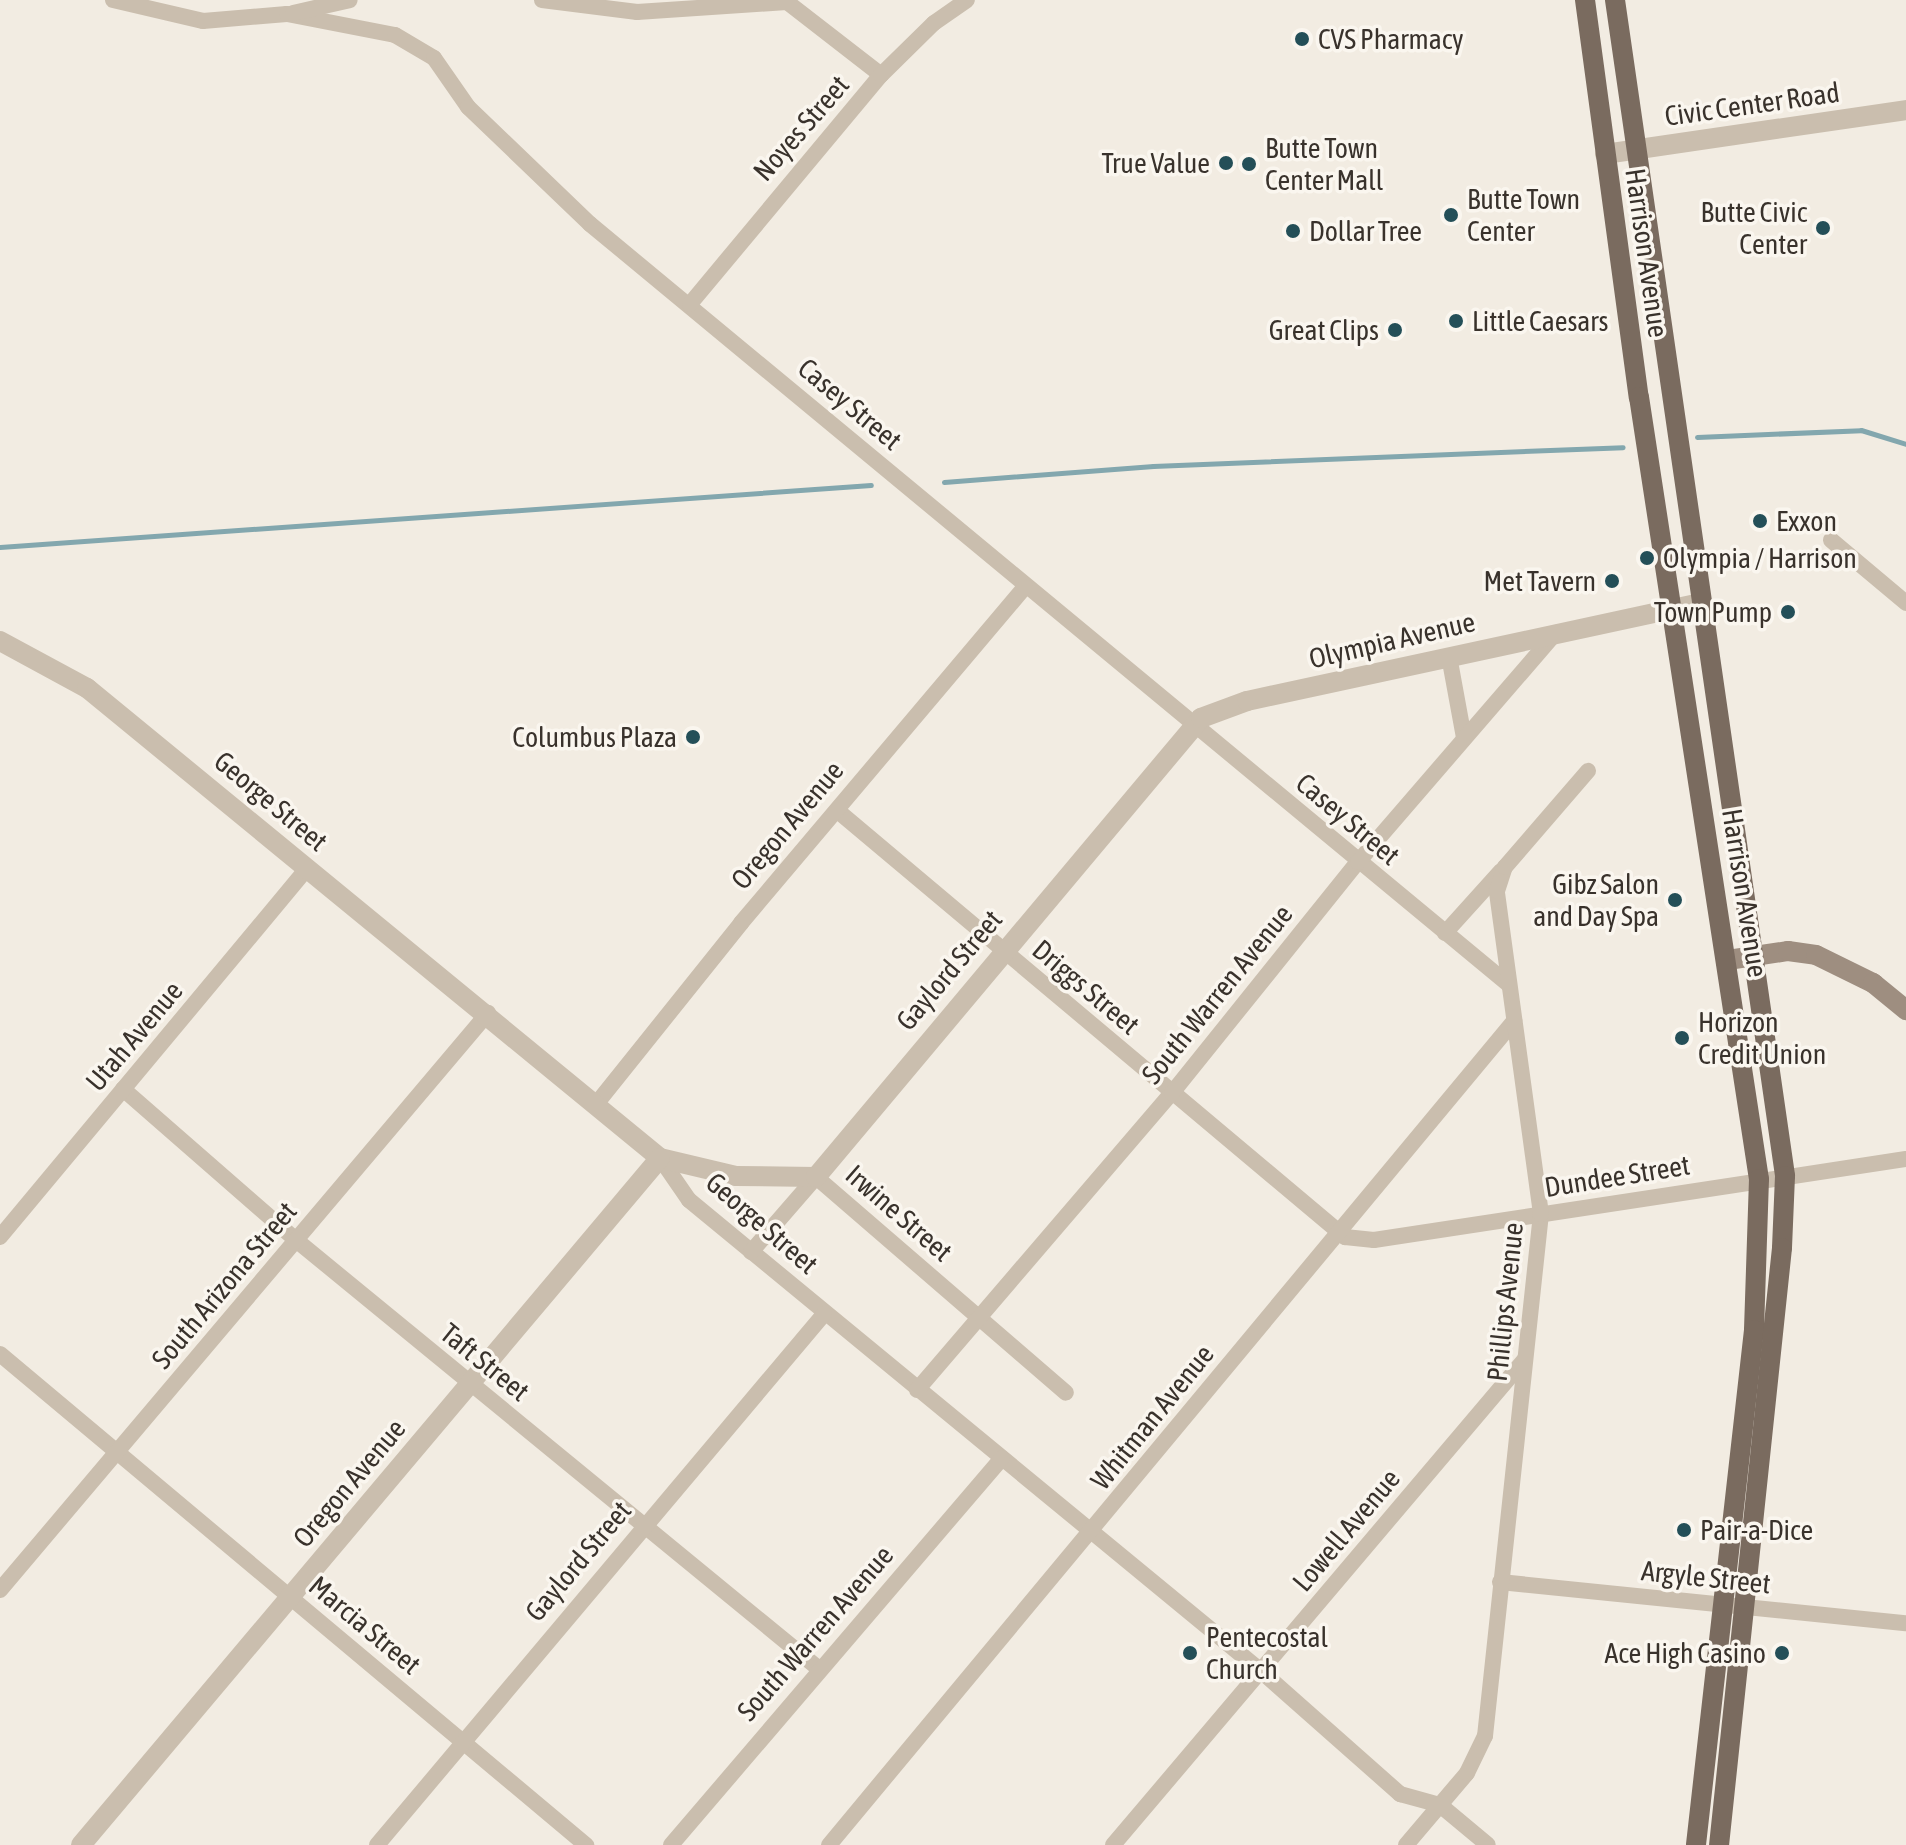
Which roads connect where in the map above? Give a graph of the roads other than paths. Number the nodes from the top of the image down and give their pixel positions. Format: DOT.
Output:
graph roads {
  1 [pos="113,0"];
  2 [pos="350,0"];
  3 [pos="542,0"];
  4 [pos="967,0"];
  5 [pos="1585,0"];
  6 [pos="1615,0"];
  7 [pos="287,14"];
  8 [pos="881,75"];
  9 [pos="1906,110"];
  10 [pos="1636,149"];
  11 [pos="1605,154"];
  12 [pos="690,304"];
  13 [pos="1831,540"];
  14 [pos="1025,587"];
  15 [pos="1702,603"];
  16 [pos="1906,603"];
  17 [pos="1671,607"];
  18 [pos="1558,631"];
  19 [pos="0,641"];
  20 [pos="1449,656"];
  21 [pos="1193,725"];
  22 [pos="1464,738"];
  23 [pos="1588,771"];
  24 [pos="839,812"];
  25 [pos="1358,862"];
  26 [pos="308,867"];
  27 [pos="1505,867"];
  28 [pos="1445,933"];
  29 [pos="1001,950"];
  30 [pos="1754,955"];
  31 [pos="1728,960"];
  32 [pos="1508,984"];
  33 [pos="1906,1010"];
  34 [pos="488,1013"];
  35 [pos="1514,1021"];
  36 [pos="123,1089"];
  37 [pos="1172,1093"];
  38 [pos="597,1103"];
  39 [pos="660,1158"];
  40 [pos="1906,1159"];
  41 [pos="1785,1176"];
  42 [pos="816,1177"];
  43 [pos="1759,1179"];
  44 [pos="1541,1214"];
  45 [pos="1338,1232"];
  46 [pos="0,1237"];
  47 [pos="296,1240"];
  48 [pos="751,1252"];
  49 [pos="824,1314"];
  50 [pos="978,1319"];
  51 [pos="0,1354"];
  52 [pos="1525,1359"];
  53 [pos="470,1383"];
  54 [pos="917,1390"];
  55 [pos="1066,1393"];
  56 [pos="117,1452"];
  57 [pos="1002,1458"];
  58 [pos="644,1527"];
  59 [pos="1092,1531"];
  60 [pos="1500,1582"];
  61 [pos="0,1590"];
  62 [pos="290,1597"];
  63 [pos="1736,1607"];
  64 [pos="1906,1623"];
  65 [pos="818,1668"];
  66 [pos="1261,1671"];
  67 [pos="462,1740"];
  68 [pos="1440,1805"];
  69 [pos="81,1845"];
  70 [pos="377,1845"];
  71 [pos="586,1845"];
  72 [pos="671,1845"];
  73 [pos="829,1845"];
  74 [pos="1113,1845"];
  75 [pos="1406,1845"];
  76 [pos="1488,1845"];
  77 [pos="1696,1845"];
  78 [pos="1719,1845"];
  1 -- 7 [label="street, Casey Street"];
  2 -- 7 [label="street"];
  3 -- 8 [label="street"];
  4 -- 8 [label="street, Noyes Street"];
  5 -- 11 [label="main road, Harrison Avenue"];
  6 -- 10 [label="main road, Harrison Avenue"];
  7 -- 12 [label="street, Casey Street"];
  8 -- 12 [label="street, Noyes Street"];
  9 -- 10 [label="street, Civic Center Road"];
  10 -- 11 [label="street, Civic Center Road"];
  10 -- 15 [label="main road, Harrison Avenue"];
  11 -- 17 [label="main road, Harrison Avenue"];
  12 -- 14 [label="street, Casey Street"];
  13 -- 16 [label="street"];
  14 -- 21 [label="street, Casey Street"];
  14 -- 24 [label="street, Oregon Avenue"];
  15 -- 17 [label="street, Olympia Avenue"];
  15 -- 30 [label="main road, Harrison Avenue"];
  17 -- 18 [label="street, Olympia Avenue"];
  17 -- 31 [label="main road, Harrison Avenue"];
  18 -- 20 [label="street, Olympia Avenue"];
  18 -- 22 [label="street, South Warren Avenue"];
  19 -- 26 [label="street, George Street"];
  20 -- 21 [label="street, Olympia Avenue"];
  20 -- 22 [label="street"];
  21 -- 25 [label="street, Casey Street"];
  21 -- 29 [label="street, Gaylord Street"];
  22 -- 25 [label="street, South Warren Avenue"];
  23 -- 27 [label="street"];
  24 -- 29 [label="street, Driggs Street"];
  24 -- 38 [label="street, Oregon Avenue"];
  25 -- 28 [label="street, Casey Street"];
  25 -- 37 [label="street, South Warren Avenue"];
  26 -- 34 [label="street, George Street"];
  26 -- 36 [label="street, Utah Avenue"];
  27 -- 28 [label="street"];
  27 -- 32 [label="street, Phillips Avenue"];
  28 -- 32 [label="street, Casey Street"];
  29 -- 37 [label="street, Driggs Street"];
  29 -- 42 [label="street, Gaylord Street"];
  30 -- 31 [label="main road"];
  30 -- 33 [label="main road"];
  30 -- 41 [label="main road, Harrison Avenue"];
  31 -- 43 [label="main road, Harrison Avenue"];
  32 -- 35 [label="street, Phillips Avenue"];
  34 -- 38 [label="street, George Street"];
  34 -- 47 [label="street, South Arizona Street"];
  35 -- 44 [label="street, Phillips Avenue"];
  35 -- 45 [label="street, Whitman Avenue"];
  36 -- 46 [label="street, Utah Avenue"];
  36 -- 47 [label="street, Taft Street"];
  37 -- 45 [label="street, Driggs Street"];
  37 -- 50 [label="street, South Warren Avenue"];
  38 -- 39 [label="street, George Street"];
  39 -- 42 [label="street, Irwine Street"];
  39 -- 48 [label="street, George Street"];
  39 -- 53 [label="street, Oregon Avenue"];
  40 -- 41 [label="street, Dundee Street"];
  41 -- 43 [label="street, Dundee Street"];
  41 -- 63 [label="main road, Harrison Avenue"];
  42 -- 48 [label="street, Gaylord Street"];
  42 -- 50 [label="street, Irwine Street"];
  43 -- 44 [label="street, Dundee Street"];
  43 -- 63 [label="main road, Harrison Avenue"];
  44 -- 45 [label="street, Dundee Street"];
  44 -- 52 [label="street, Phillips Avenue"];
  45 -- 59 [label="street, Whitman Avenue"];
  47 -- 53 [label="street, Taft Street"];
  47 -- 56 [label="street, South Arizona Street"];
  48 -- 49 [label="street, George Street"];
  49 -- 54 [label="street, George Street"];
  49 -- 58 [label="street, Gaylord Street"];
  50 -- 54 [label="street, South Warren Avenue"];
  50 -- 55 [label="street, Irwine Street"];
  51 -- 56 [label="street, Marcia Street"];
  52 -- 60 [label="street, Phillips Avenue"];
  52 -- 66 [label="street, Lowell Avenue"];
  53 -- 58 [label="street, Taft Street"];
  53 -- 62 [label="street, Oregon Avenue"];
  54 -- 57 [label="street, George Street"];
  56 -- 61 [label="street, South Arizona Street"];
  56 -- 62 [label="street, Marcia Street"];
  57 -- 59 [label="street, George Street"];
  57 -- 65 [label="street, South Warren Avenue"];
  58 -- 65 [label="street, Taft Street"];
  58 -- 67 [label="street, Gaylord Street"];
  59 -- 66 [label="street, George Street"];
  59 -- 73 [label="street, Whitman Avenue"];
  60 -- 63 [label="street, Argyle Street"];
  60 -- 68 [label="street, Phillips Avenue"];
  62 -- 67 [label="street, Marcia Street"];
  62 -- 69 [label="street, Oregon Avenue"];
  63 -- 64 [label="street, Argyle Street"];
  63 -- 77 [label="main road, Harrison Avenue"];
  63 -- 78 [label="main road, Harrison Avenue"];
  65 -- 72 [label="street, South Warren Avenue"];
  66 -- 68 [label="street, George Street"];
  66 -- 74 [label="street, Lowell Avenue"];
  67 -- 70 [label="street, Gaylord Street"];
  67 -- 71 [label="street, Marcia Street"];
  68 -- 75 [label="street, Phillips Avenue"];
  68 -- 76 [label="street, George Street"];
}
